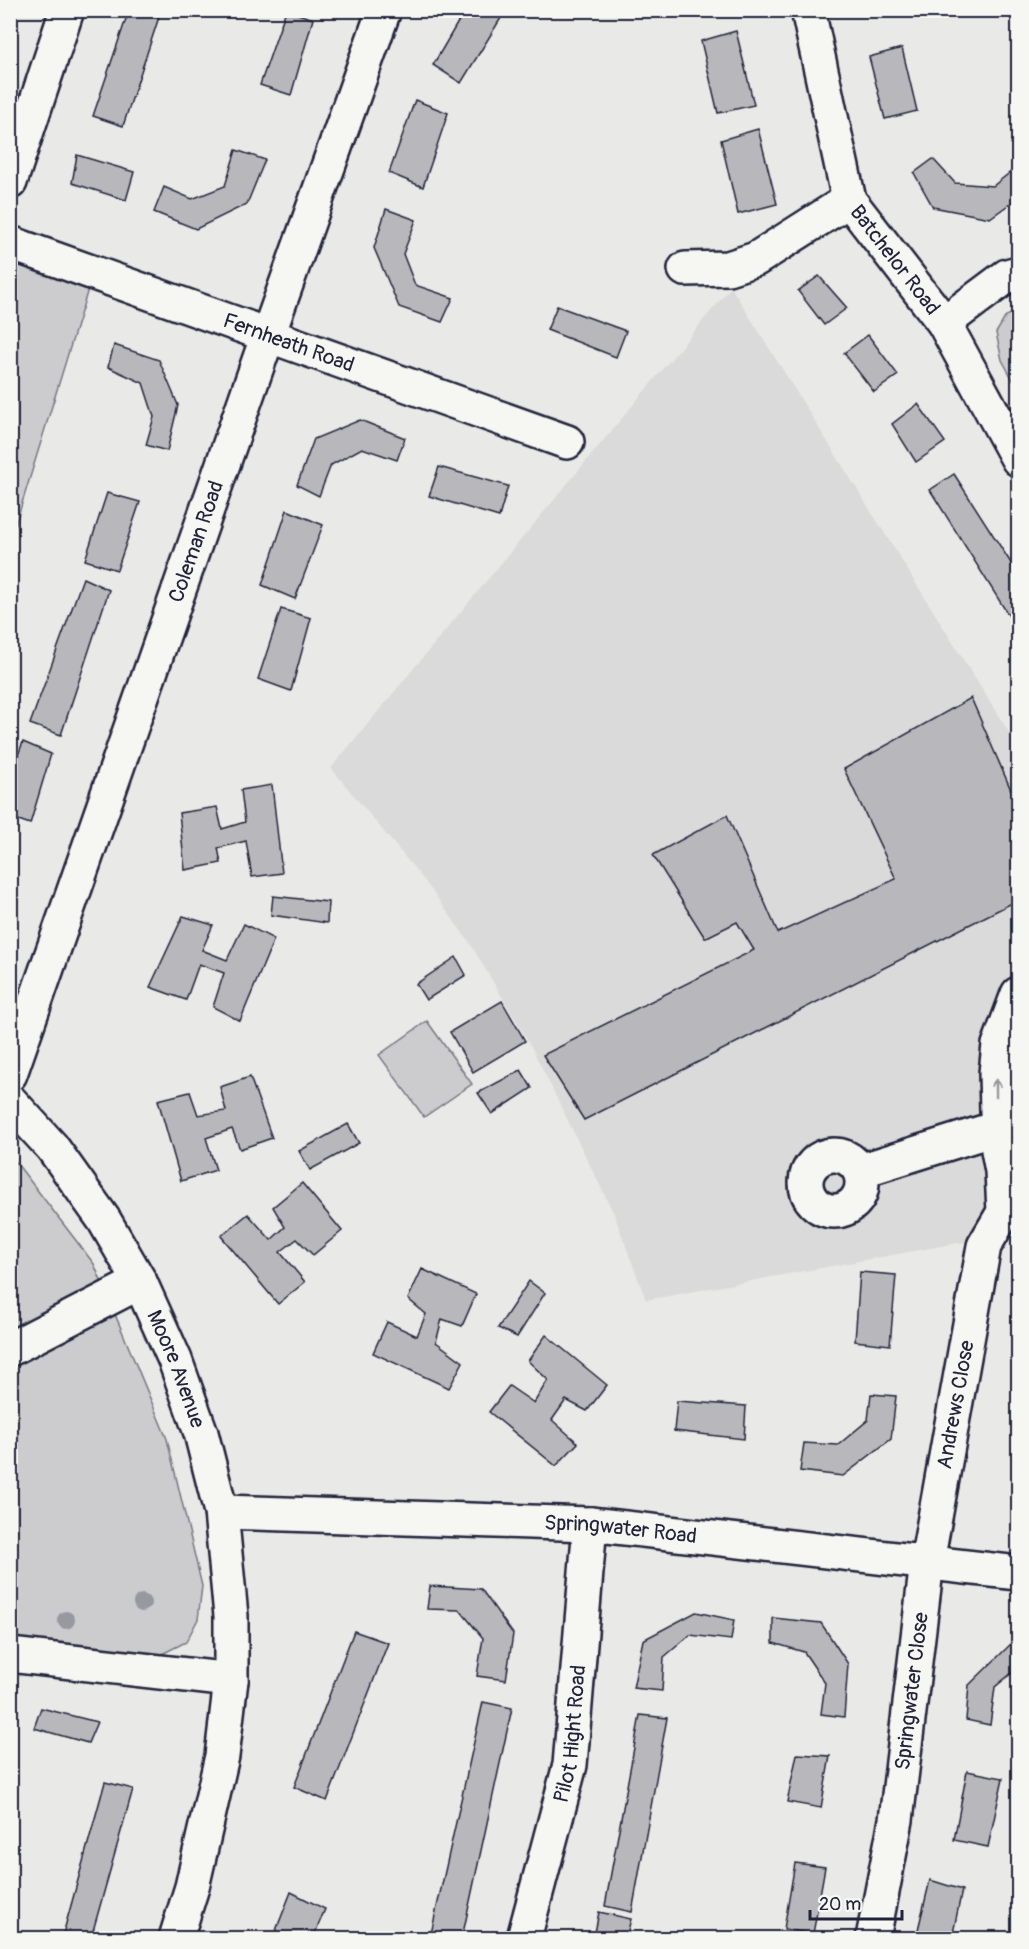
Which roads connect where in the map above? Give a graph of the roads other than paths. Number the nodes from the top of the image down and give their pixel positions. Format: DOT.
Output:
graph roads {
  1 [pos="67,10"];
  2 [pos="384,10"];
  3 [pos="808,10"];
  4 [pos="10,182"];
  5 [pos="849,200"];
  6 [pos="10,243"];
  7 [pos="684,269"];
  8 [pos="1018,273"];
  9 [pos="944,322"];
  10 [pos="268,335"];
  11 [pos="567,442"];
  12 [pos="1018,459"];
  13 [pos="1018,994"];
  14 [pos="10,1074"];
  15 [pos="10,1101"];
  16 [pos="997,1128"];
  17 [pos="860,1172"];
  18 [pos="140,1282"];
  19 [pos="13,1346"];
  20 [pos="220,1512"];
  21 [pos="590,1524"];
  22 [pos="927,1562"];
  23 [pos="1018,1573"];
  24 [pos="10,1655"];
  25 [pos="231,1680"];
  26 [pos="176,1938"];
  27 [pos="524,1938"];
  28 [pos="873,1938"];
  1 -- 4 [label="street"];
  2 -- 10 [label="street, Coleman Road"];
  3 -- 5 [label="street, Batchelor Road"];
  5 -- 7 [label="street"];
  5 -- 9 [label="street, Batchelor Road"];
  6 -- 10 [label="street, Fernheath Road"];
  8 -- 9 [label="street"];
  9 -- 12 [label="street, Batchelor Road"];
  10 -- 11 [label="street, Fernheath Road"];
  10 -- 14 [label="street, Coleman Road"];
  16 -- 13 [label="street, one-way"];
  15 -- 18 [label="street, Moore Avenue"];
  16 -- 17 [label="street"];
  16 -- 22 [label="street, Andrews Close"];
  18 -- 19 [label="street"];
  18 -- 20 [label="street, Moore Avenue"];
  20 -- 21 [label="street, Springwater Road"];
  20 -- 25 [label="street, Moore Avenue"];
  21 -- 22 [label="street, Springwater Road"];
  21 -- 27 [label="street, Pilot Hight Road"];
  22 -- 23 [label="street, Springwater Road"];
  22 -- 28 [label="street, Springwater Close"];
  24 -- 25 [label="street"];
  25 -- 26 [label="street, Moore Avenue"];
}
